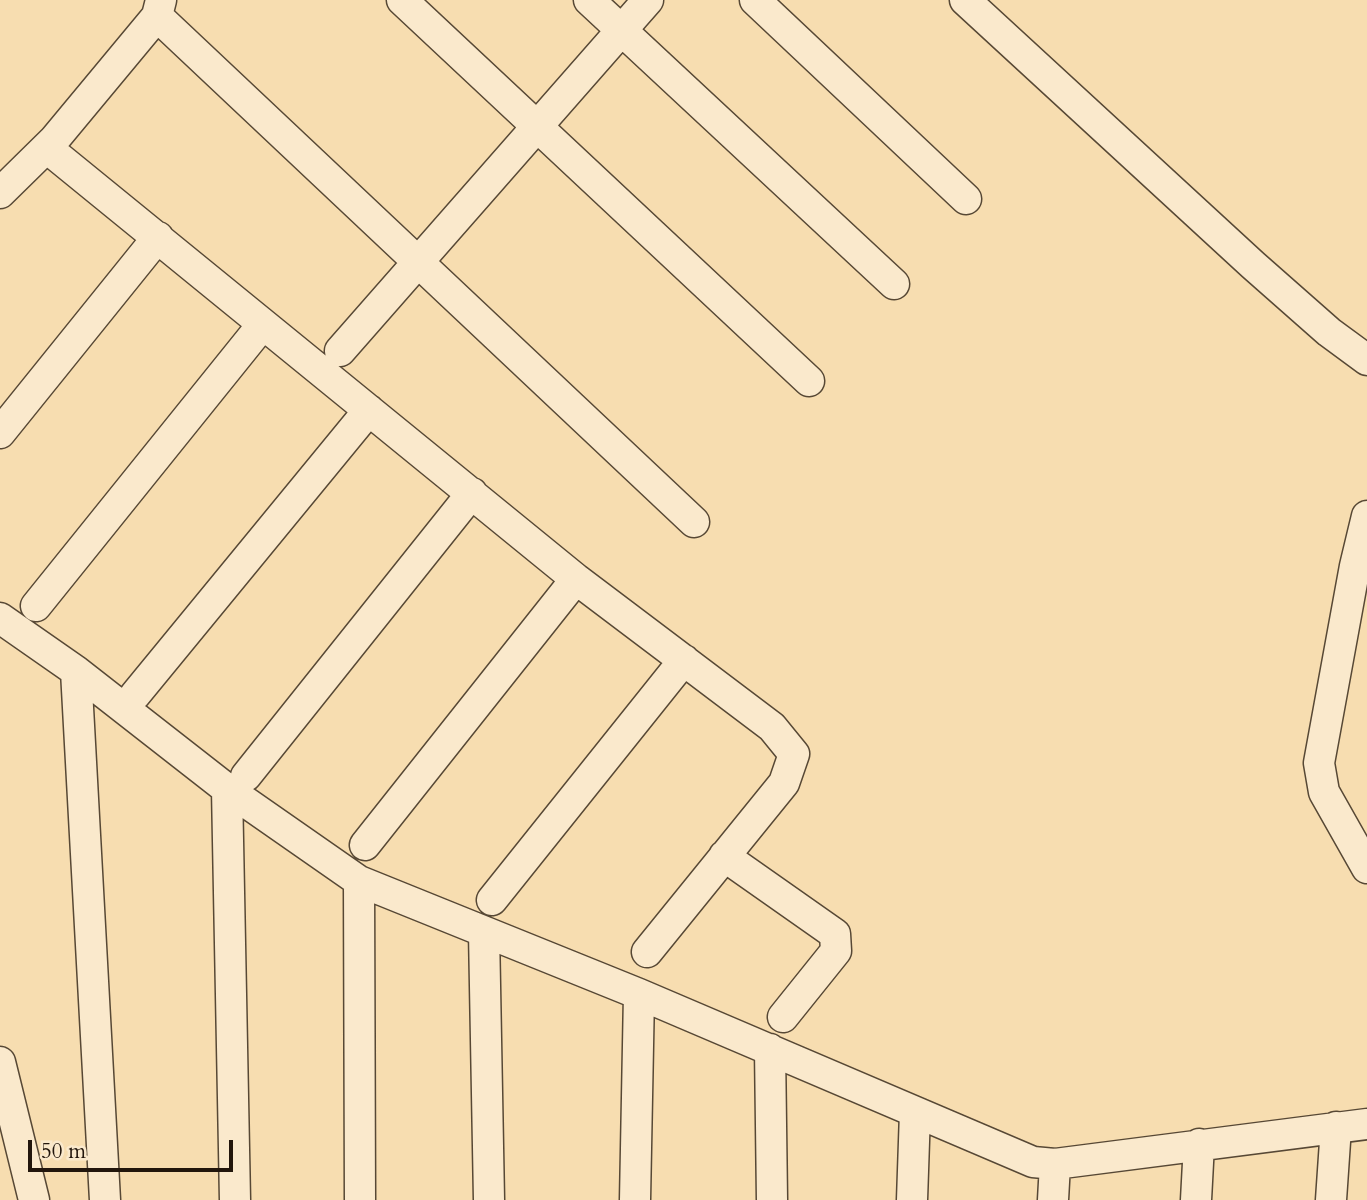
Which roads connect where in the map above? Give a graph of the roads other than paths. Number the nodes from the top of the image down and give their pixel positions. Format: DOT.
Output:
graph roads {
  1 [pos="402,0"];
  2 [pos="589,0"];
  3 [pos="648,0"];
  4 [pos="755,0"];
  5 [pos="965,0"];
  6 [pos="159,8"];
  7 [pos="622,29"];
  8 [pos="538,125"];
  9 [pos="47,148"];
  10 [pos="0,193"];
  11 [pos="966,199"];
  12 [pos="158,237"];
  13 [pos="416,261"];
  14 [pos="894,284"];
  15 [pos="263,324"];
  16 [pos="340,351"];
  17 [pos="1367,360"];
  18 [pos="809,380"];
  19 [pos="369,410"];
  20 [pos="0,433"];
  21 [pos="472,493"];
  22 [pos="1367,516"];
  23 [pos="694,522"];
  24 [pos="576,579"];
  25 [pos="36,606"];
  26 [pos="1347,613"];
  27 [pos="0,618"];
  28 [pos="1367,635"];
  29 [pos="684,660"];
  30 [pos="76,671"];
  31 [pos="135,695"];
  32 [pos="236,783"];
  33 [pos="365,845"];
  34 [pos="724,856"];
  35 [pos="1367,868"];
  36 [pos="359,881"];
  37 [pos="492,900"];
  38 [pos="484,932"];
  39 [pos="646,952"];
  40 [pos="639,994"];
  41 [pos="783,1017"];
  42 [pos="770,1049"];
  43 [pos="0,1062"];
  44 [pos="915,1112"];
  45 [pos="1367,1124"];
  46 [pos="1335,1127"];
  47 [pos="1199,1144"];
  48 [pos="1055,1164"];
  49 [pos="34,1200"];
  50 [pos="105,1200"];
  51 [pos="235,1200"];
  52 [pos="360,1200"];
  53 [pos="489,1200"];
  54 [pos="635,1200"];
  55 [pos="772,1200"];
  56 [pos="912,1200"];
  57 [pos="1053,1200"];
  58 [pos="1196,1200"];
  59 [pos="1331,1200"];
  1 -- 8 [label="street"];
  2 -- 7 [label="street"];
  3 -- 7 [label="street"];
  4 -- 11 [label="street"];
  5 -- 17 [label="street"];
  6 -- 9 [label="street"];
  6 -- 13 [label="street"];
  7 -- 8 [label="street"];
  7 -- 14 [label="street"];
  8 -- 13 [label="street"];
  8 -- 18 [label="street"];
  9 -- 10 [label="street"];
  9 -- 12 [label="street"];
  12 -- 15 [label="street"];
  12 -- 20 [label="street"];
  13 -- 16 [label="street"];
  13 -- 23 [label="street"];
  15 -- 19 [label="street"];
  15 -- 25 [label="street"];
  19 -- 21 [label="street"];
  19 -- 31 [label="street"];
  21 -- 24 [label="street"];
  21 -- 32 [label="street"];
  22 -- 26 [label="street"];
  24 -- 29 [label="street"];
  24 -- 33 [label="street"];
  26 -- 28 [label="street"];
  26 -- 35 [label="street"];
  27 -- 30 [label="street"];
  29 -- 34 [label="street"];
  29 -- 37 [label="street"];
  30 -- 32 [label="street"];
  30 -- 50 [label="street"];
  32 -- 36 [label="street"];
  32 -- 51 [label="street"];
  34 -- 39 [label="street"];
  34 -- 41 [label="street"];
  36 -- 38 [label="street"];
  36 -- 52 [label="street"];
  38 -- 40 [label="street"];
  38 -- 53 [label="street"];
  40 -- 42 [label="street"];
  40 -- 54 [label="street"];
  42 -- 44 [label="street"];
  42 -- 55 [label="street"];
  43 -- 49 [label="street"];
  44 -- 48 [label="street"];
  44 -- 56 [label="street"];
  45 -- 46 [label="street"];
  46 -- 47 [label="street"];
  46 -- 59 [label="street"];
  47 -- 48 [label="street"];
  47 -- 58 [label="street"];
  48 -- 57 [label="street"];
}
